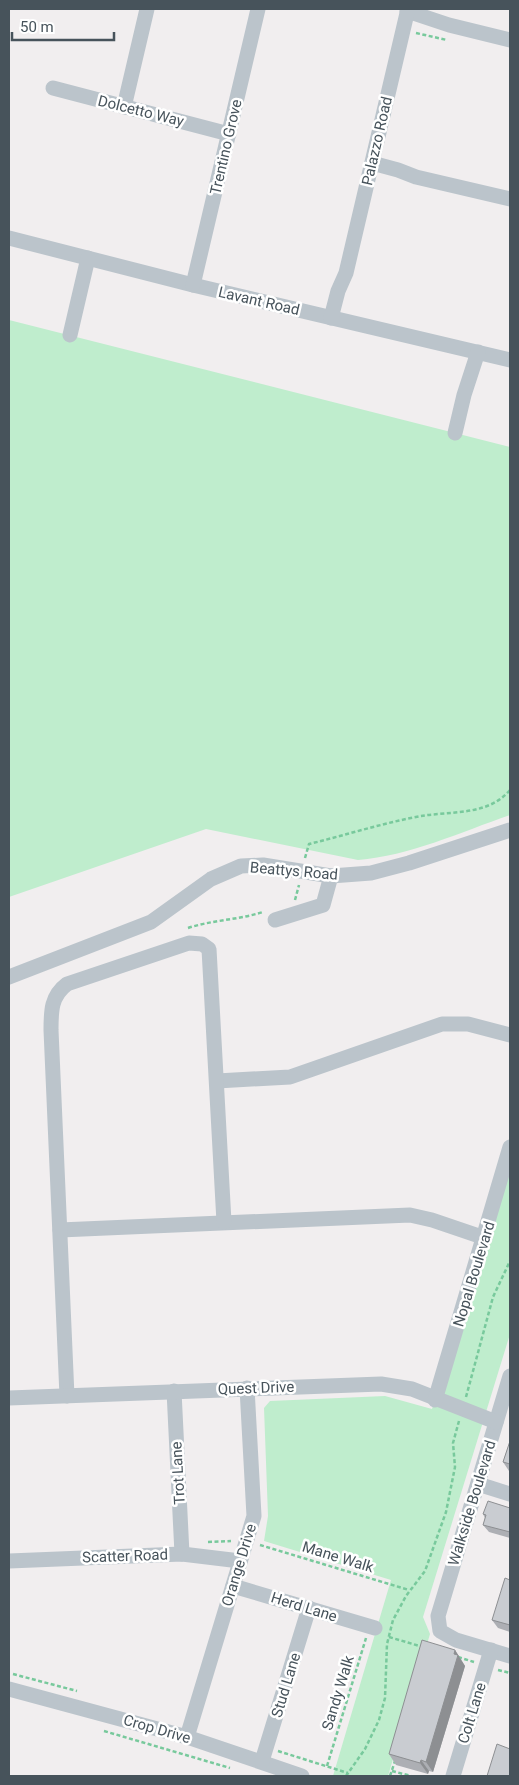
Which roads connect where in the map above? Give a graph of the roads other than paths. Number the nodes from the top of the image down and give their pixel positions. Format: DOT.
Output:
graph roads {
  1 [pos="147,9"];
  2 [pos="258,9"];
  3 [pos="411,19"];
  4 [pos="510,40"];
  5 [pos="52,88"];
  6 [pos="124,107"];
  7 [pos="229,134"];
  8 [pos="371,167"];
  9 [pos="510,199"];
  10 [pos="9,238"];
  11 [pos="88,258"];
  12 [pos="193,285"];
  13 [pos="335,319"];
  14 [pos="70,335"];
  15 [pos="474,351"];
  16 [pos="510,360"];
  17 [pos="455,433"];
  18 [pos="510,830"];
  19 [pos="331,876"];
  20 [pos="270,916"];
  21 [pos="9,977"];
  22 [pos="510,1036"];
  23 [pos="217,1081"];
  24 [pos="510,1147"];
  25 [pos="224,1222"];
  26 [pos="60,1230"];
  27 [pos="485,1238"];
  28 [pos="510,1376"];
  29 [pos="248,1388"];
  30 [pos="174,1391"];
  31 [pos="67,1396"];
  32 [pos="9,1398"];
  33 [pos="435,1400"];
  34 [pos="496,1422"];
  35 [pos="478,1484"];
  36 [pos="510,1494"];
  37 [pos="182,1554"];
  38 [pos="9,1560"];
  39 [pos="240,1562"];
  40 [pos="233,1586"];
  41 [pos="309,1608"];
  42 [pos="372,1628"];
  43 [pos="491,1650"];
  44 [pos="510,1656"];
  45 [pos="9,1689"];
  46 [pos="187,1737"];
  47 [pos="262,1761"];
  48 [pos="302,1776"];
  49 [pos="453,1776"];
  1 -- 6 [label="street"];
  2 -- 7 [label="street, Trentino Grove"];
  3 -- 4 [label="street"];
  3 -- 8 [label="street, Palazzo Road"];
  5 -- 6 [label="street, Dolcetto Way"];
  6 -- 7 [label="street, Dolcetto Way"];
  7 -- 12 [label="street, Trentino Grove"];
  8 -- 9 [label="street"];
  8 -- 13 [label="street, Palazzo Road"];
  10 -- 11 [label="street, Lavant Road"];
  11 -- 12 [label="street, Lavant Road"];
  11 -- 14 [label="street"];
  12 -- 13 [label="street, Lavant Road"];
  13 -- 15 [label="street, Lavant Road"];
  15 -- 16 [label="street, Lavant Road"];
  15 -- 17 [label="street"];
  18 -- 19 [label="street, Beattys Road"];
  19 -- 20 [label="street"];
  19 -- 21 [label="street, Beattys Road"];
  22 -- 23 [label="street"];
  23 -- 25 [label="street"];
  23 -- 26 [label="street"];
  24 -- 27 [label="street, Nopal Boulevard"];
  25 -- 26 [label="street"];
  25 -- 27 [label="street"];
  26 -- 31 [label="street"];
  27 -- 33 [label="street, Nopal Boulevard"];
  28 -- 34 [label="street, Walkside Boulevard"];
  29 -- 30 [label="street, Quest Drive"];
  29 -- 33 [label="street, Quest Drive"];
  29 -- 39 [label="street, Orange Drive"];
  30 -- 31 [label="street, Quest Drive"];
  30 -- 37 [label="street, Trot Lane"];
  31 -- 32 [label="street, Quest Drive"];
  33 -- 34 [label="street, Quest Drive"];
  34 -- 35 [label="street, Walkside Boulevard"];
  35 -- 36 [label="street"];
  35 -- 43 [label="street, Walkside Boulevard"];
  37 -- 38 [label="street, Scatter Road"];
  37 -- 39 [label="street, Scatter Road"];
  39 -- 40 [label="street, Orange Drive"];
  40 -- 41 [label="street, Herd Lane"];
  40 -- 46 [label="street, Orange Drive"];
  41 -- 42 [label="street, Herd Lane"];
  41 -- 47 [label="street, Stud Lane"];
  43 -- 44 [label="street"];
  43 -- 49 [label="street, Colt Lane"];
  45 -- 46 [label="street, Crop Drive"];
  46 -- 47 [label="street, Crop Drive"];
  47 -- 48 [label="street, Crop Drive"];
}
